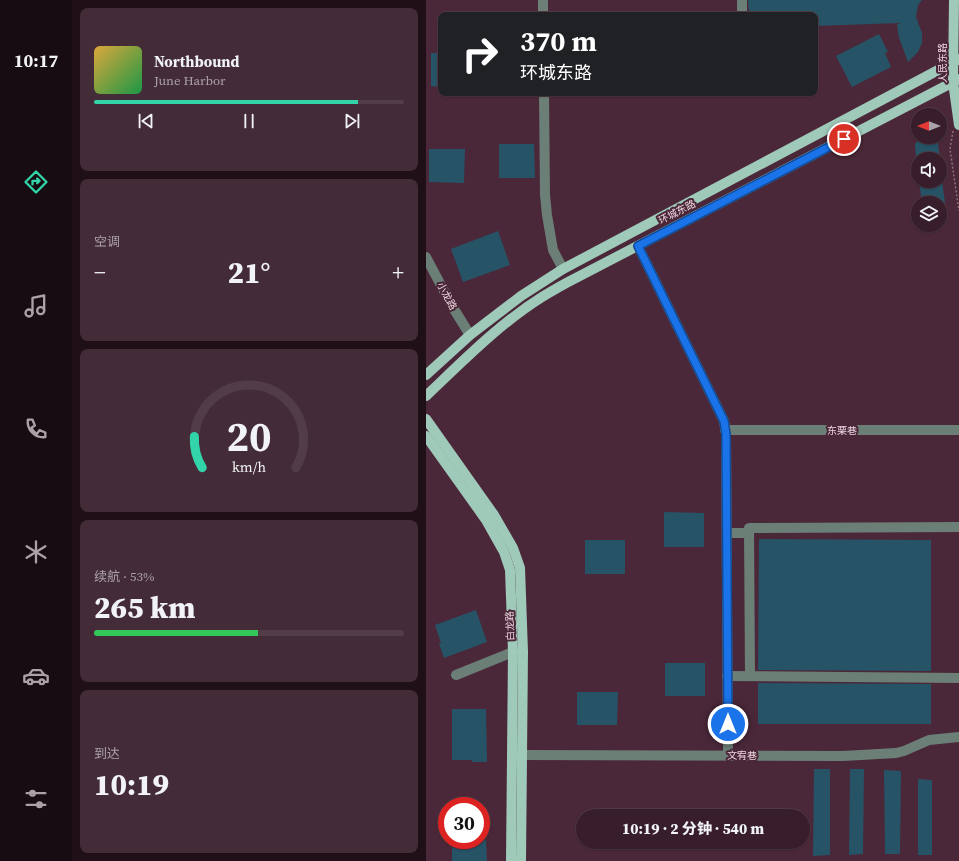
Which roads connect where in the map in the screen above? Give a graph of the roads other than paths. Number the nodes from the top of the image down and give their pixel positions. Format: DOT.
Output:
graph roads {
  1 [pos="543,0"];
  2 [pos="742,0"];
  3 [pos="954,0"];
  4 [pos="543,12"];
  5 [pos="742,12"];
  6 [pos="956,60"];
  7 [pos="956,81"];
  8 [pos="544,96"];
  9 [pos="956,126"];
  10 [pos="638,246"];
  11 [pos="427,264"];
  12 [pos="563,269"];
  13 [pos="470,335"];
  14 [pos="426,375"];
  15 [pos="426,396"];
  16 [pos="426,419"];
  17 [pos="725,430"];
  18 [pos="959,430"];
  19 [pos="426,436"];
  20 [pos="959,527"];
  21 [pos="727,533"];
  22 [pos="749,533"];
  23 [pos="512,652"];
  24 [pos="456,675"];
  25 [pos="727,676"];
  26 [pos="750,676"];
  27 [pos="959,678"];
  28 [pos="959,737"];
  29 [pos="522,755"];
  30 [pos="728,755"];
  31 [pos="511,861"];
  32 [pos="521,861"];
  1 -- 4 [label="street"];
  2 -- 5 [label="street"];
  3 -- 6 [label="main road, 人民东路"];
  6 -- 7 [label="main road, 人民东路"];
  6 -- 12 [label="main road, 环城东路"];
  7 -- 9 [label="main road, 人民东路"];
  7 -- 10 [label="main road, 环城东路"];
  8 -- 12 [label="street"];
  10 -- 15 [label="main road, 环城东路"];
  10 -- 17 [label="street"];
  11 -- 13 [label="street, 小龙路"];
  12 -- 13 [label="main road, 环城东路"];
  13 -- 14 [label="main road, 环城东路"];
  16 -- 29 [label="main road, 白龙路"];
  17 -- 18 [label="street, 东栗巷"];
  17 -- 21 [label="street"];
  19 -- 23 [label="main road, 白龙路"];
  20 -- 22 [label="street"];
  21 -- 22 [label="street"];
  21 -- 25 [label="street"];
  22 -- 26 [label="street"];
  23 -- 24 [label="street"];
  23 -- 31 [label="main road, 白龙路"];
  25 -- 26 [label="street"];
  25 -- 30 [label="street"];
  26 -- 27 [label="street"];
  28 -- 30 [label="street, 文宥巷"];
  29 -- 30 [label="street, 文宥巷"];
  29 -- 32 [label="main road, 白龙路"];
}
